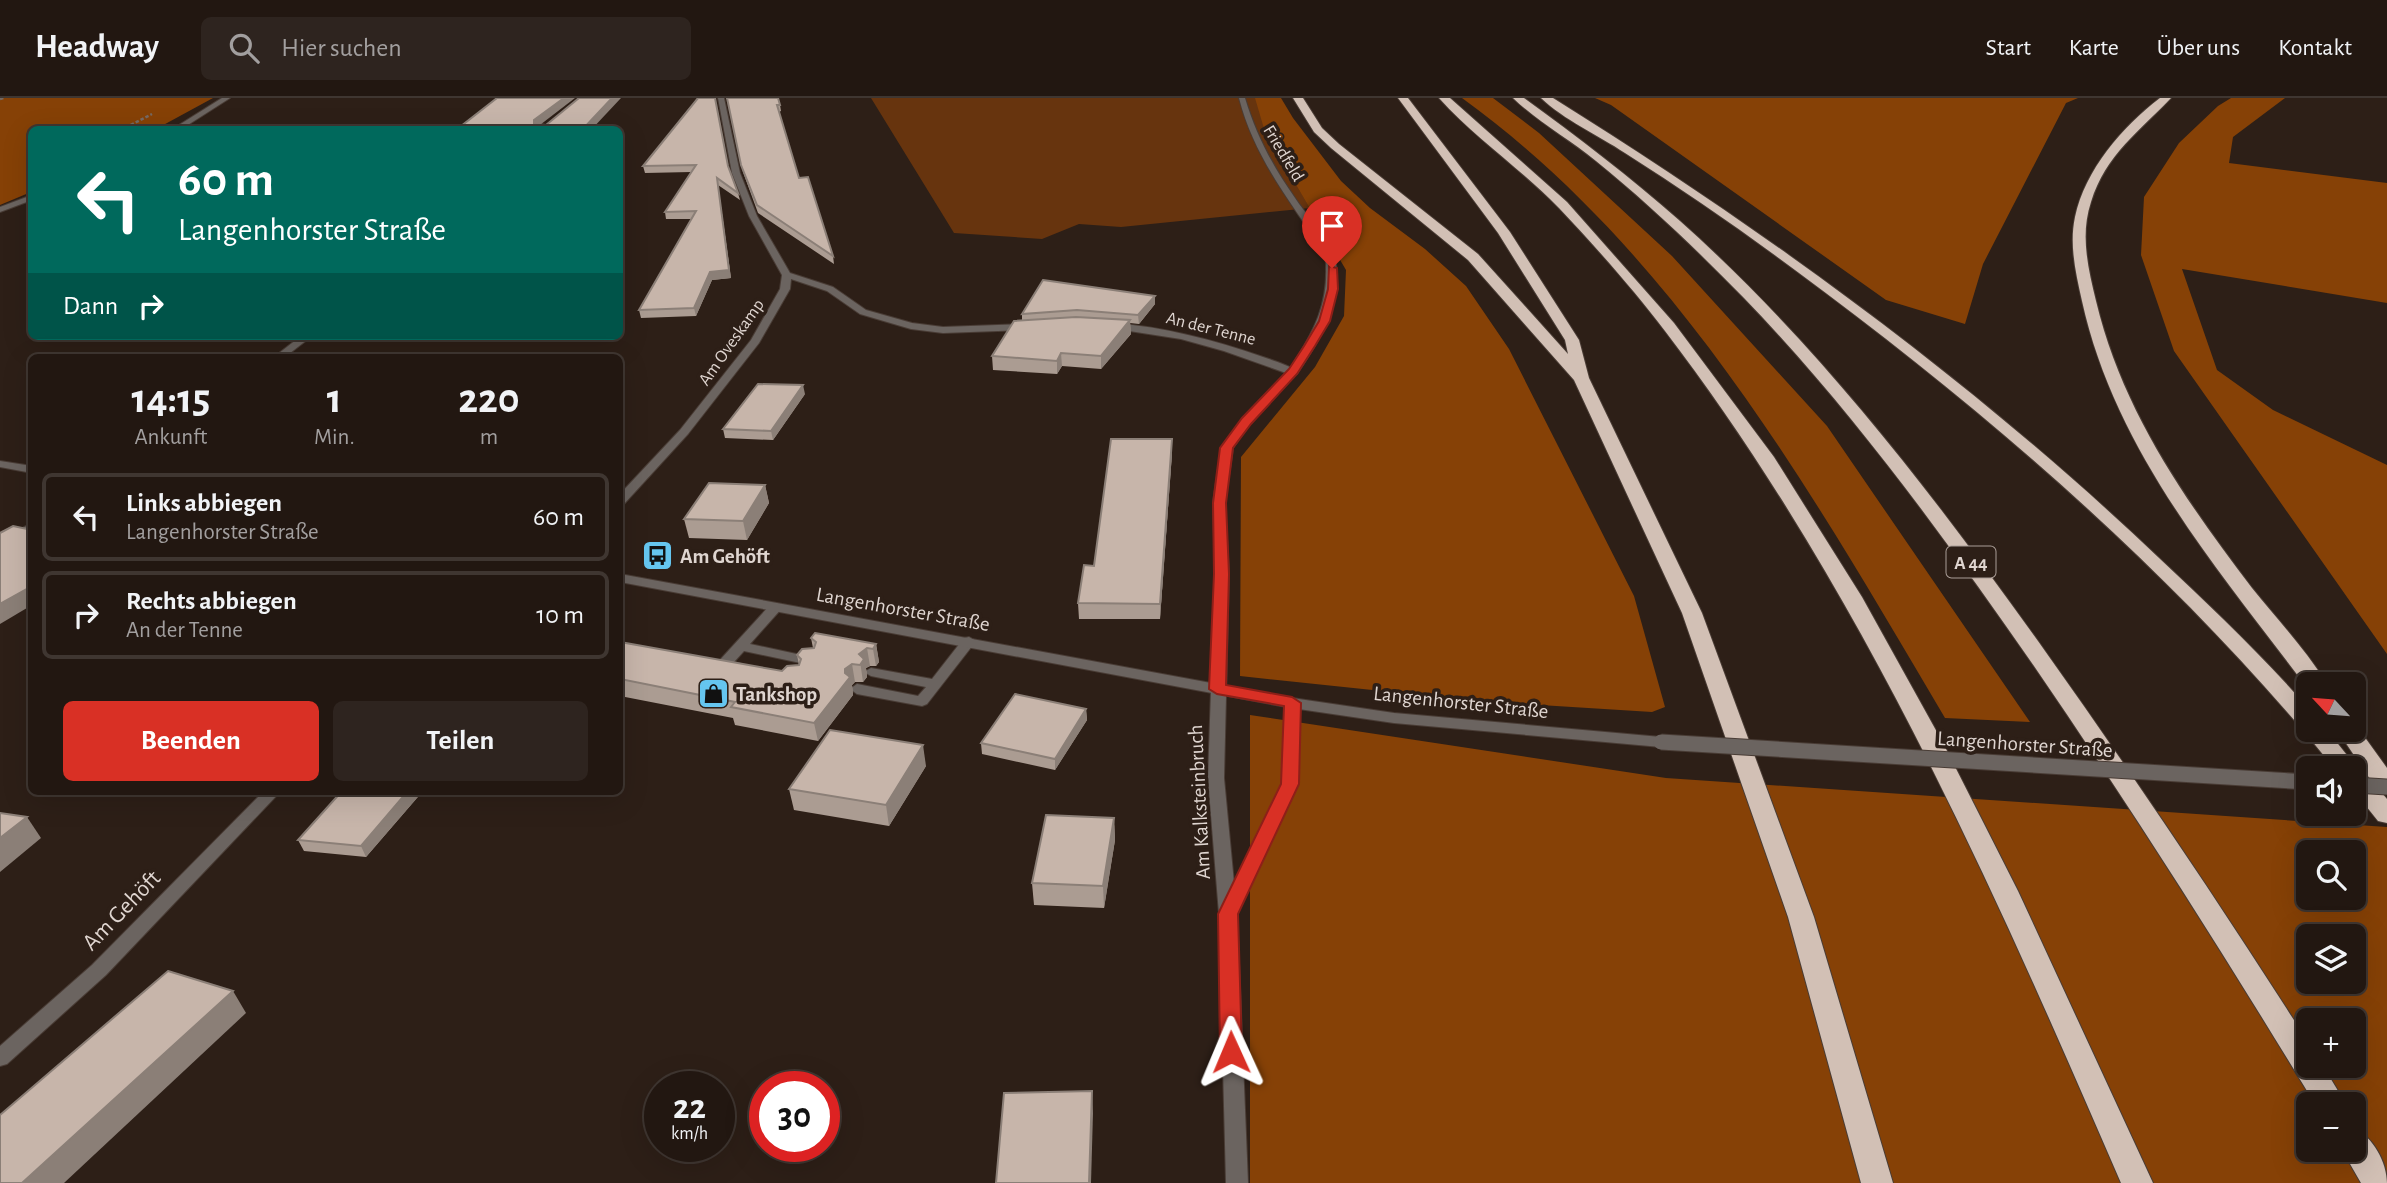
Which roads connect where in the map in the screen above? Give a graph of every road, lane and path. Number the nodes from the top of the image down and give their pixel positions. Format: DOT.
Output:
graph roads {
  1 [pos="4,98"];
  2 [pos="227,98"];
  3 [pos="721,98"];
  4 [pos="1242,98"];
  5 [pos="1298,98"];
  6 [pos="1403,98"];
  7 [pos="1444,98"];
  8 [pos="1518,98"];
  9 [pos="1546,98"];
  10 [pos="2166,98"];
  11 [pos="0,99"];
  12 [pos="181,126"];
  13 [pos="28,199"];
  14 [pos="0,210"];
  15 [pos="787,275"];
  16 [pos="1099,325"];
  17 [pos="1035,326"];
  18 [pos="302,340"];
  19 [pos="283,354"];
  20 [pos="1293,372"];
  21 [pos="1581,378"];
  22 [pos="0,464"];
  23 [pos="28,469"];
  24 [pos="623,498"];
  25 [pos="28,529"];
  26 [pos="0,545"];
  27 [pos="623,579"];
  28 [pos="776,607"];
  29 [pos="969,641"];
  30 [pos="741,646"];
  31 [pos="810,661"];
  32 [pos="748,669"];
  33 [pos="871,672"];
  34 [pos="2307,672"];
  35 [pos="935,684"];
  36 [pos="858,689"];
  37 [pos="1217,689"];
  38 [pos="1292,703"];
  39 [pos="2296,707"];
  40 [pos="2325,742"];
  41 [pos="2356,742"];
  42 [pos="2337,756"];
  43 [pos="2296,781"];
  44 [pos="2366,786"];
  45 [pos="2387,787"];
  46 [pos="2366,790"];
  47 [pos="269,795"];
  48 [pos="2387,815"];
  49 [pos="1228,914"];
  50 [pos="0,1058"];
  51 [pos="2323,1092"];
  52 [pos="2365,1162"];
  53 [pos="1237,1183"];
  54 [pos="1877,1183"];
  55 [pos="2137,1183"];
  56 [pos="2378,1183"];
  1 -- 11 [label="path"];
  2 -- 12 [label="street"];
  3 -- 15 [label="street"];
  4 -- 20 [label="street, Friedfeld"];
  5 -- 21 [label="highway"];
  6 -- 21 [label="highway"];
  7 -- 55 [label="highway"];
  8 -- 51 [label="highway, A 44"];
  9 -- 39 [label="highway"];
  10 -- 34 [label="highway"];
  13 -- 14 [label="street"];
  15 -- 17 [label="street"];
  15 -- 24 [label="street, Am Oveskamp"];
  16 -- 20 [label="street, An der Tenne"];
  18 -- 19 [label="street"];
  20 -- 37 [label="street"];
  21 -- 54 [label="highway"];
  22 -- 23 [label="street"];
  25 -- 26 [label="street"];
  27 -- 28 [label="street, Langenhorster Straße"];
  28 -- 29 [label="street, Langenhorster Straße"];
  28 -- 30 [label="street"];
  29 -- 35 [label="street"];
  29 -- 37 [label="street, Langenhorster Straße"];
  30 -- 31 [label="street"];
  30 -- 32 [label="street"];
  33 -- 35 [label="street"];
  35 -- 36 [label="street"];
  37 -- 38 [label="street, Langenhorster Straße"];
  37 -- 49 [label="street, Am Kalksteinbruch"];
  38 -- 43 [label="street, Langenhorster Straße, bridge"];
  38 -- 49 [label="street, Am Kalksteinbruch"];
  40 -- 42 [label="highway"];
  41 -- 45 [label="highway"];
  44 -- 45 [label="street, bridge"];
  46 -- 48 [label="highway"];
  47 -- 50 [label="street, Am Gehöft"];
  49 -- 53 [label="street, Am Kalksteinbruch"];
  52 -- 56 [label="highway"];
}
